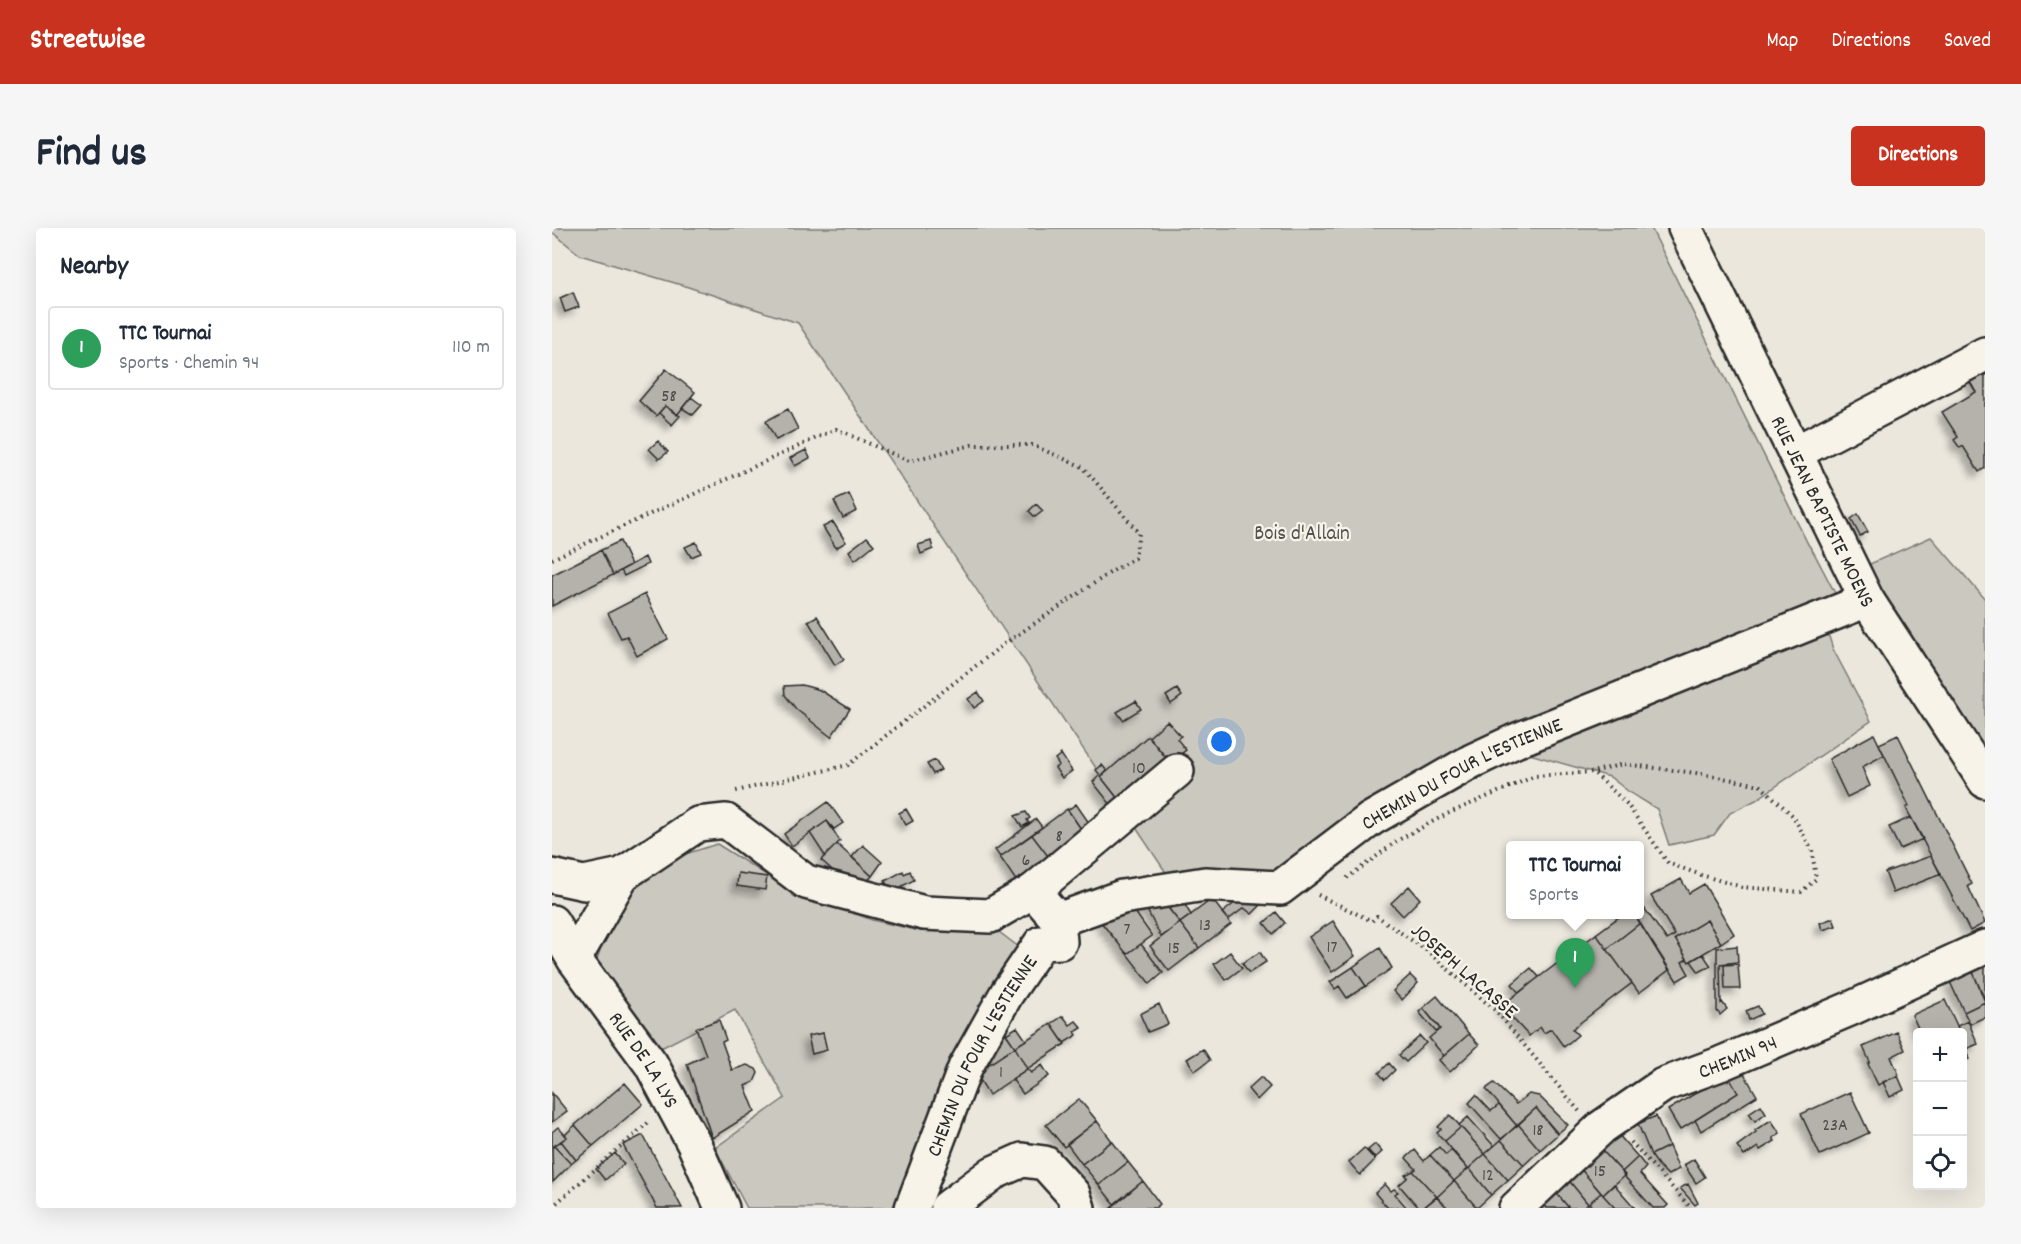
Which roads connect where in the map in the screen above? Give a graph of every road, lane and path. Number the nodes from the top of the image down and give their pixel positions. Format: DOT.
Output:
graph roads {
  1 [pos="1685,228"];
  2 [pos="1985,354"];
  3 [pos="1795,453"];
  4 [pos="552,559"];
  5 [pos="1867,600"];
  6 [pos="1177,771"];
  7 [pos="1593,772"];
  8 [pos="1985,781"];
  9 [pos="698,824"];
  10 [pos="622,875"];
  11 [pos="552,876"];
  12 [pos="1342,881"];
  13 [pos="1281,888"];
  14 [pos="1032,891"];
  15 [pos="1326,891"];
  16 [pos="1318,895"];
  17 [pos="1058,920"];
  18 [pos="552,922"];
  19 [pos="1985,947"];
  20 [pos="574,959"];
  21 [pos="671,1103"];
  22 [pos="1605,1126"];
  23 [pos="552,1208"];
  24 [pos="722,1208"];
  25 [pos="912,1208"];
  26 [pos="947,1208"];
  27 [pos="1078,1208"];
  28 [pos="1516,1208"];
  29 [pos="1691,1208"];
  1 -- 3 [label="street, RUE JEAN BAPTISTE MOENS"];
  2 -- 3 [label="street"];
  3 -- 5 [label="street, RUE JEAN BAPTISTE MOENS"];
  4 -- 9 [label="path"];
  5 -- 8 [label="street, RUE JEAN BAPTISTE MOENS"];
  5 -- 13 [label="street, CHEMIN DU FOUR L'ESTIENNE"];
  6 -- 14 [label="street"];
  7 -- 7 [label="path"];
  7 -- 12 [label="path"];
  9 -- 10 [label="street"];
  9 -- 14 [label="street"];
  10 -- 11 [label="street"];
  10 -- 20 [label="street"];
  13 -- 16 [label="path, JOSEPH LACASSE"];
  13 -- 17 [label="street"];
  14 -- 17 [label="street"];
  15 -- 16 [label="path"];
  16 -- 22 [label="path, JOSEPH LACASSE"];
  17 -- 25 [label="street, CHEMIN DU FOUR L'ESTIENNE"];
  18 -- 20 [label="street, RUE DE LA LYS"];
  19 -- 22 [label="street, CHEMIN 94"];
  20 -- 21 [label="street, RUE DE LA LYS"];
  21 -- 23 [label="path"];
  21 -- 24 [label="street, RUE DE LA LYS"];
  22 -- 28 [label="street, CHEMIN 94"];
  22 -- 29 [label="path, JOSEPH LACASSE"];
  26 -- 27 [label="street"];
}
